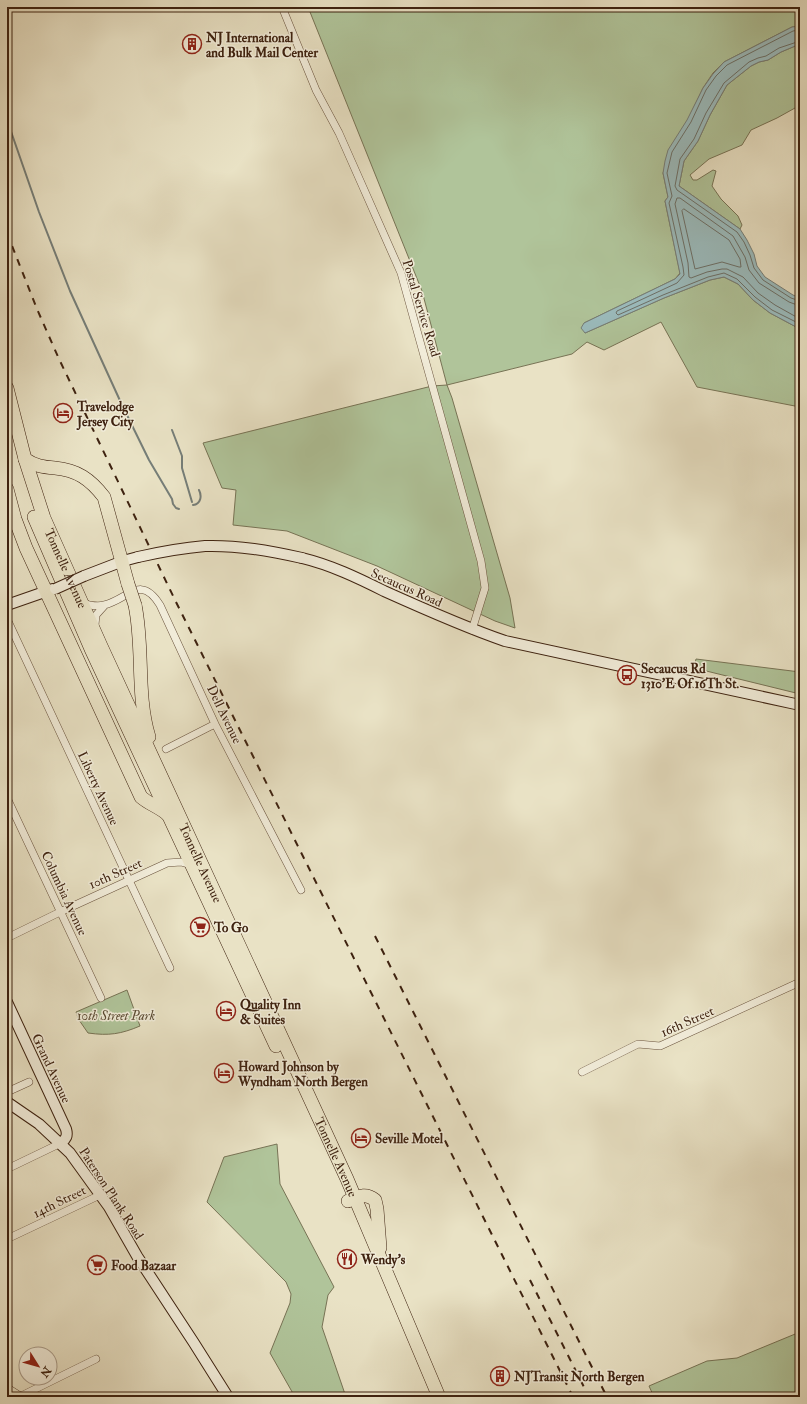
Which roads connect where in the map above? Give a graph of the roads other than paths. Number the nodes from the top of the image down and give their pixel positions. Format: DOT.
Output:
graph roads {
  1 [pos="282,7"];
  2 [pos="7,388"];
  3 [pos="7,423"];
  4 [pos="25,459"];
  5 [pos="7,489"];
  6 [pos="123,561"];
  7 [pos="50,590"];
  8 [pos="82,602"];
  9 [pos="7,605"];
  10 [pos="105,605"];
  11 [pos="7,619"];
  12 [pos="472,630"];
  13 [pos="95,633"];
  14 [pos="800,705"];
  15 [pos="215,724"];
  16 [pos="166,749"];
  17 [pos="155,764"];
  18 [pos="7,798"];
  19 [pos="168,815"];
  20 [pos="192,866"];
  21 [pos="129,880"];
  22 [pos="301,890"];
  23 [pos="60,912"];
  24 [pos="7,938"];
  25 [pos="170,968"];
  26 [pos="800,982"];
  27 [pos="101,998"];
  28 [pos="7,1002"];
  29 [pos="9,1013"];
  30 [pos="582,1072"];
  31 [pos="29,1082"];
  32 [pos="7,1092"];
  33 [pos="7,1102"];
  34 [pos="61,1143"];
  35 [pos="7,1169"];
  36 [pos="100,1195"];
  37 [pos="351,1200"];
  38 [pos="7,1239"];
  39 [pos="96,1359"];
  40 [pos="7,1390"];
  41 [pos="18,1397"];
  42 [pos="228,1397"];
  43 [pos="431,1397"];
  44 [pos="439,1397"];
  1 -- 12 [label="street, Postal Service Road"];
  2 -- 4 [label="highway, Tonnelle Avenue"];
  3 -- 19 [label="highway, Tonnelle Avenue"];
  4 -- 6 [label="highway"];
  4 -- 8 [label="highway, Tonnelle Avenue"];
  5 -- 7 [label="highway"];
  6 -- 7 [label="main road, Secaucus Road, bridge"];
  6 -- 12 [label="main road, Secaucus Road, bridge"];
  6 -- 17 [label="highway, bridge"];
  7 -- 9 [label="main road, Secaucus Road"];
  7 -- 19 [label="highway"];
  8 -- 10 [label="street, Dell Avenue"];
  8 -- 13 [label="highway, Tonnelle Avenue"];
  10 -- 13 [label="street"];
  10 -- 15 [label="street, Dell Avenue"];
  11 -- 21 [label="street, Liberty Avenue"];
  12 -- 14 [label="main road, Secaucus Road"];
  13 -- 17 [label="highway, Tonnelle Avenue"];
  15 -- 16 [label="street"];
  15 -- 22 [label="street, Dell Avenue"];
  17 -- 37 [label="highway, Tonnelle Avenue"];
  18 -- 23 [label="street, Columbia Avenue"];
  19 -- 20 [label="highway, Tonnelle Avenue"];
  20 -- 21 [label="street, 10th Street"];
  20 -- 37 [label="highway, Tonnelle Avenue"];
  21 -- 23 [label="street, 10th Street"];
  21 -- 25 [label="street, Liberty Avenue"];
  23 -- 24 [label="street, 10th Street"];
  23 -- 27 [label="street, Columbia Avenue"];
  26 -- 30 [label="street, 16th Street"];
  28 -- 29 [label="main road, Grand Avenue"];
  29 -- 34 [label="main road, Grand Avenue"];
  31 -- 32 [label="street"];
  33 -- 34 [label="main road, Paterson Plank Road"];
  34 -- 35 [label="street"];
  34 -- 36 [label="main road, Paterson Plank Road"];
  36 -- 38 [label="street, 14th Street"];
  36 -- 42 [label="main road, Paterson Plank Road"];
  37 -- 43 [label="highway, Tonnelle Avenue"];
  37 -- 44 [label="highway"];
  39 -- 41 [label="street"];
  40 -- 41 [label="main road"];
}
